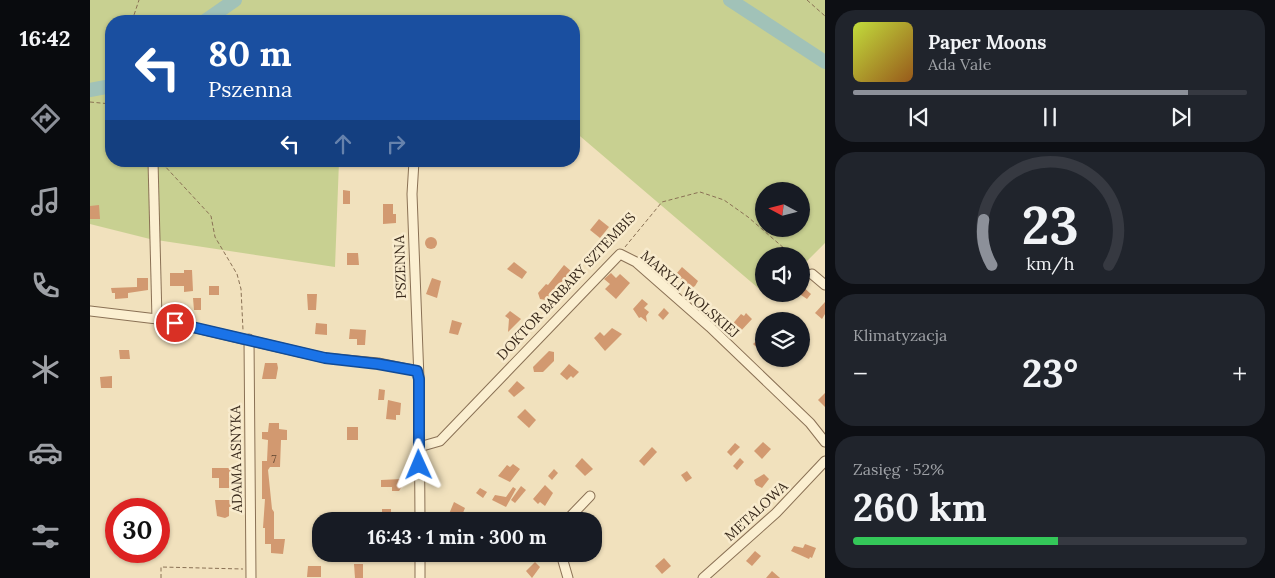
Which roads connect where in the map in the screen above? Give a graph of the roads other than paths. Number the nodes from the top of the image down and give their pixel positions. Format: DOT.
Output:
graph roads {
  1 [pos="152,167"];
  2 [pos="414,167"];
  3 [pos="620,254"];
  4 [pos="812,274"];
  5 [pos="825,285"];
  6 [pos="90,311"];
  7 [pos="157,318"];
  8 [pos="249,339"];
  9 [pos="417,371"];
  10 [pos="825,442"];
  11 [pos="419,447"];
  12 [pos="825,461"];
  13 [pos="590,496"];
  14 [pos="420,512"];
  15 [pos="575,512"];
  16 [pos="420,562"];
  17 [pos="563,562"];
  18 [pos="251,574"];
  19 [pos="420,578"];
  20 [pos="568,578"];
  21 [pos="703,578"];
  1 -- 7 [label="street"];
  2 -- 9 [label="street, PSZENNA"];
  3 -- 10 [label="street, MARYLI WOLSKIEJ"];
  3 -- 11 [label="street, DOKTOR BARBARY SZTEMBIS"];
  4 -- 5 [label="street"];
  6 -- 7 [label="street"];
  7 -- 8 [label="street"];
  8 -- 9 [label="street"];
  8 -- 18 [label="street, ADAMA ASNYKA"];
  9 -- 11 [label="street, PSZENNA"];
  11 -- 14 [label="street, PSZENNA"];
  12 -- 21 [label="street, METALOWA"];
  13 -- 15 [label="street"];
  16 -- 19 [label="street"];
  17 -- 20 [label="street"];
}
